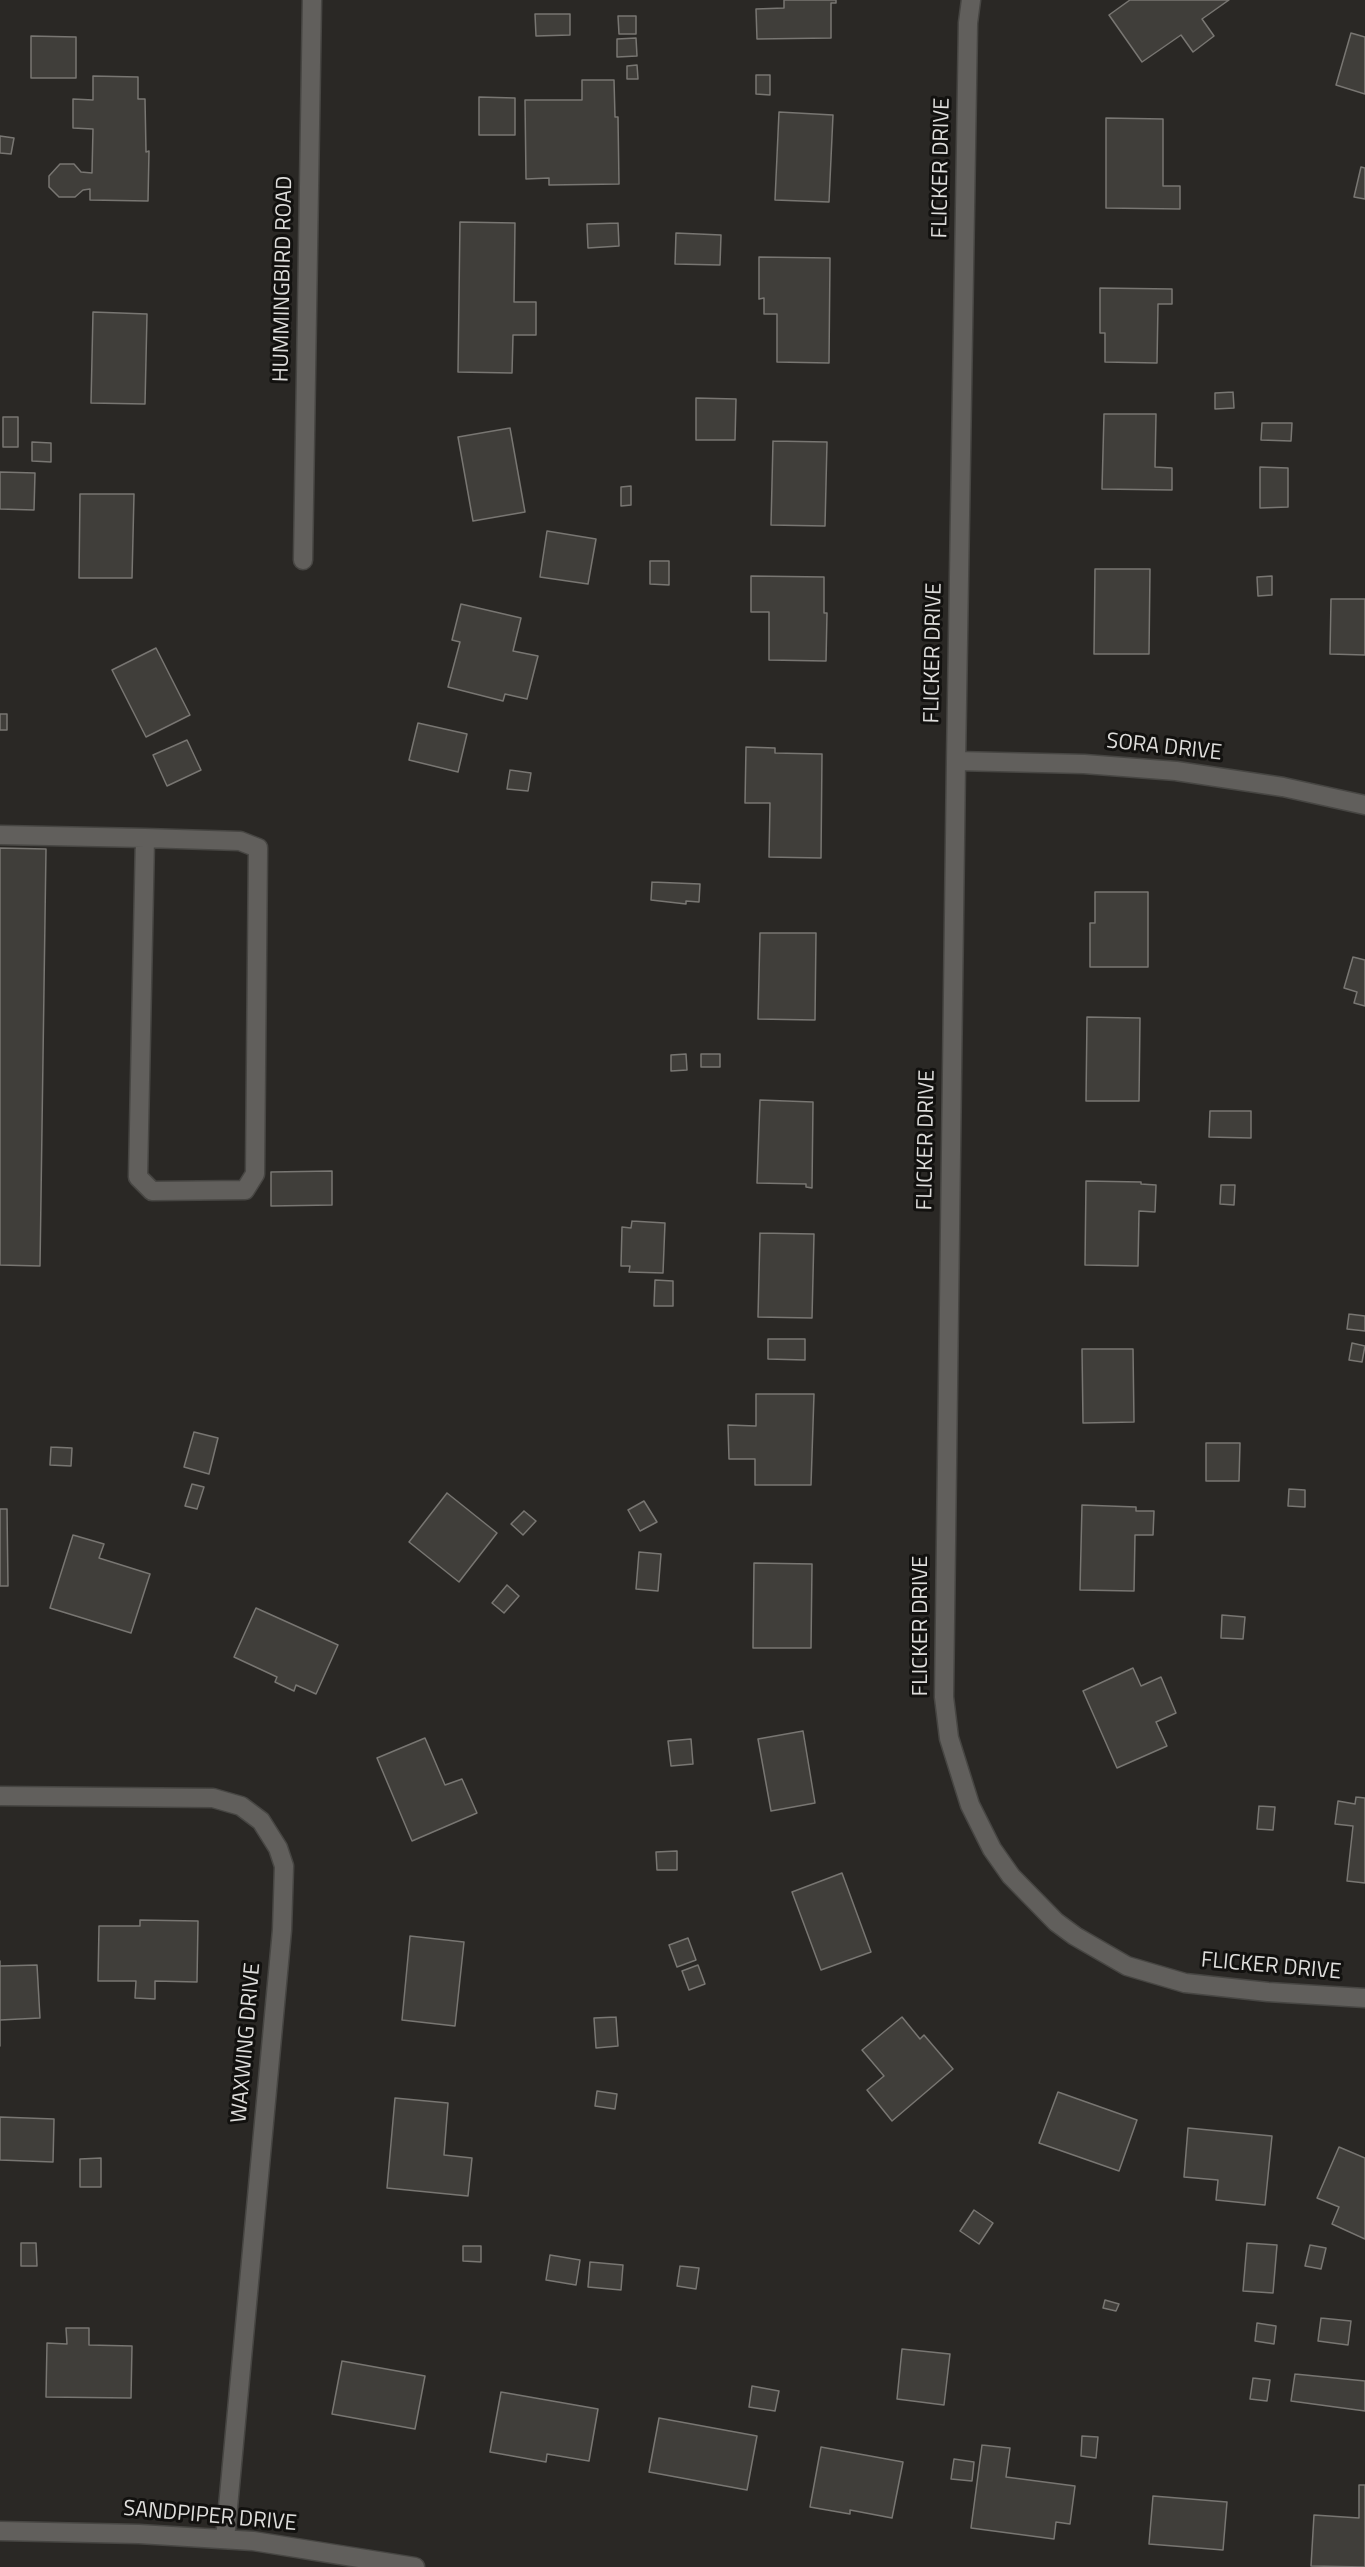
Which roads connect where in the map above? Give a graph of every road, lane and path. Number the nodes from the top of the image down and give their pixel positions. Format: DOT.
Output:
graph roads {
  1 [pos="312,0"];
  2 [pos="971,0"];
  3 [pos="303,560"];
  4 [pos="956,761"];
  5 [pos="1365,805"];
  6 [pos="0,835"];
  7 [pos="145,838"];
  8 [pos="1,1796"];
  9 [pos="1365,1998"];
  10 [pos="0,2531"];
  11 [pos="225,2539"];
  12 [pos="415,2567"];
  1 -- 3 [label="street, HUMMINGBIRD ROAD"];
  2 -- 4 [label="street, FLICKER DRIVE"];
  4 -- 5 [label="street, SORA DRIVE"];
  4 -- 9 [label="street, FLICKER DRIVE"];
  6 -- 7 [label="street"];
  7 -- 7 [label="street"];
  8 -- 11 [label="street, WAXWING DRIVE"];
  10 -- 11 [label="street, SANDPIPER DRIVE"];
  11 -- 12 [label="street, SANDPIPER DRIVE"];
}
